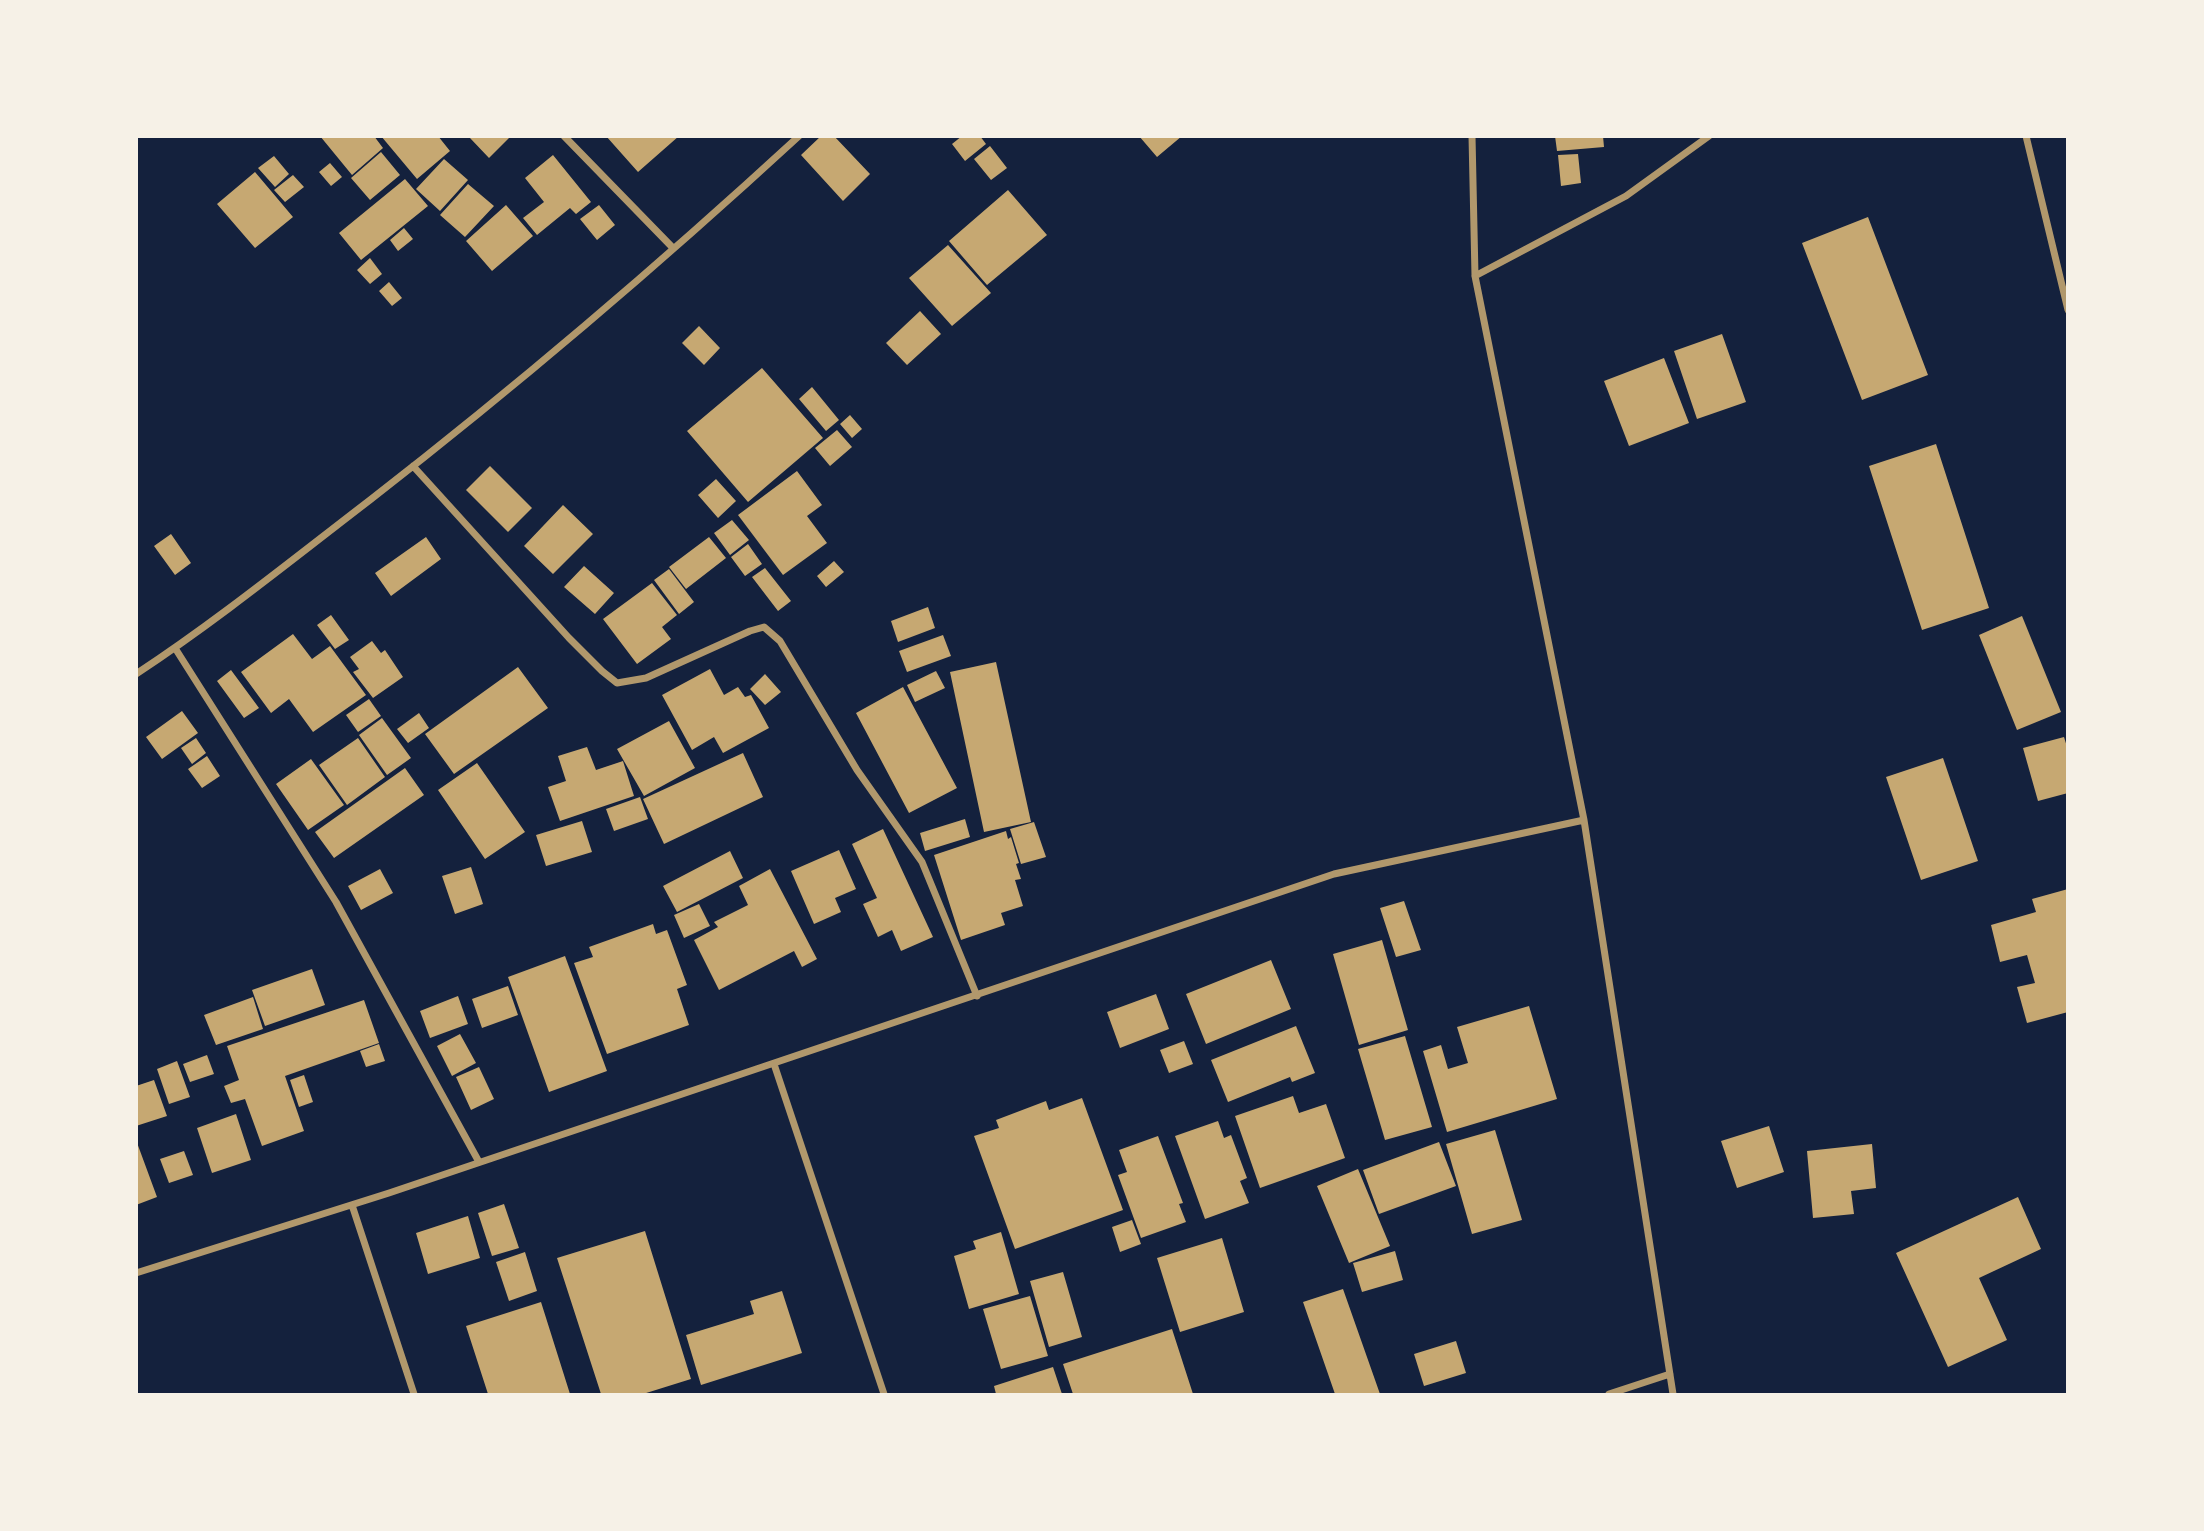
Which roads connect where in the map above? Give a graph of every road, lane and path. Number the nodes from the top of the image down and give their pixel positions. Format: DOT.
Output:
graph roads {
  1 [pos="564,136"];
  2 [pos="799,136"];
  3 [pos="1472,136"];
  4 [pos="1709,136"];
  5 [pos="2026,136"];
  6 [pos="673,248"];
  7 [pos="1475,276"];
  8 [pos="2067,310"];
  9 [pos="413,466"];
  10 [pos="175,648"];
  11 [pos="136,674"];
  12 [pos="1584,820"];
  13 [pos="976,996"];
  14 [pos="775,1064"];
  15 [pos="479,1163"];
  16 [pos="352,1205"];
  17 [pos="136,1273"];
  18 [pos="1670,1374"];
  19 [pos="414,1395"];
  20 [pos="884,1395"];
  21 [pos="1609,1395"];
  22 [pos="1673,1395"];
  1 -- 6 [label="street"];
  2 -- 6 [label="street"];
  3 -- 7 [label="street"];
  4 -- 7 [label="street"];
  5 -- 8 [label="street"];
  6 -- 9 [label="street"];
  7 -- 12 [label="street"];
  9 -- 10 [label="street"];
  9 -- 13 [label="street"];
  10 -- 11 [label="street"];
  10 -- 15 [label="street"];
  12 -- 13 [label="street"];
  12 -- 18 [label="street"];
  13 -- 14 [label="street"];
  14 -- 15 [label="street"];
  14 -- 20 [label="street"];
  15 -- 16 [label="street"];
  16 -- 17 [label="street"];
  16 -- 19 [label="street"];
  18 -- 21 [label="street"];
  18 -- 22 [label="street"];
}
